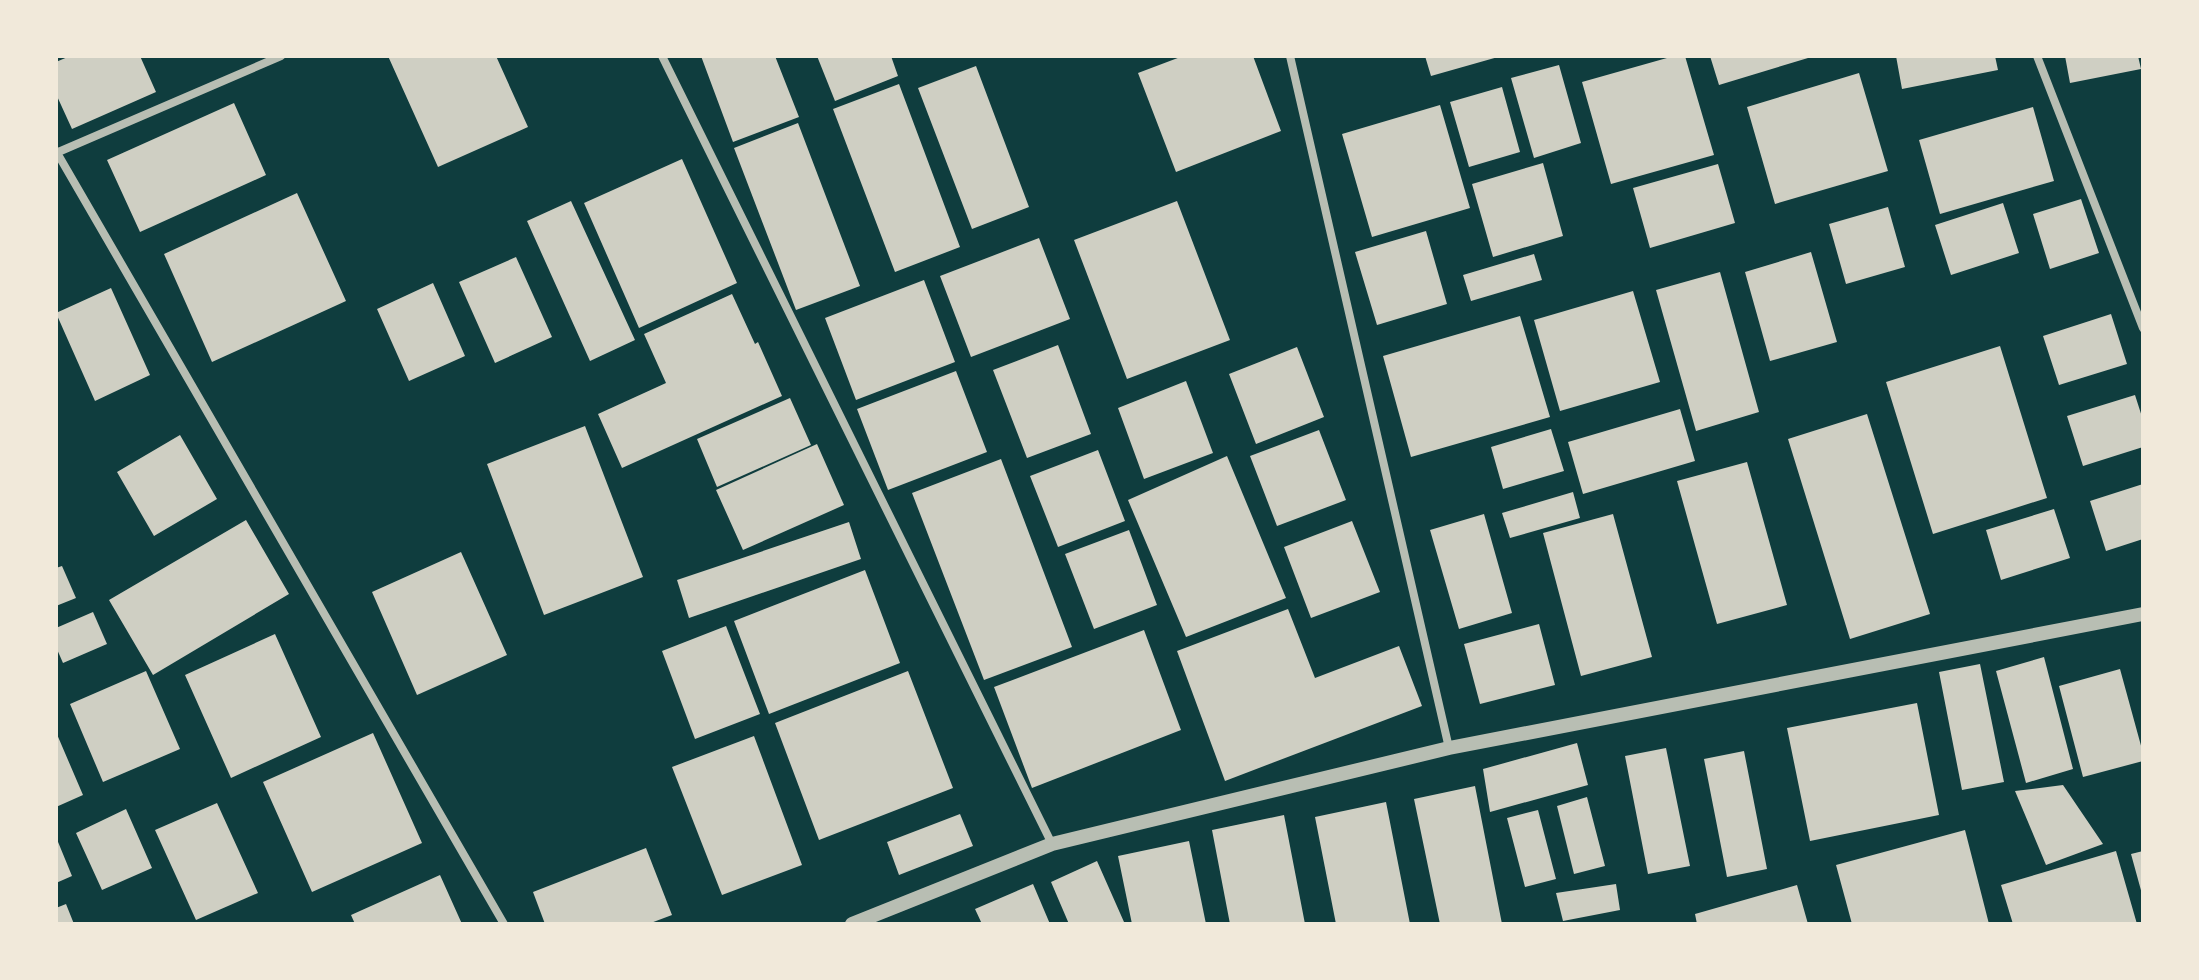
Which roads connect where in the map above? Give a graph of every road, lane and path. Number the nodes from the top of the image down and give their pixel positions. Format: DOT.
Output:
graph roads {
  1 [pos="281,56"];
  2 [pos="662,56"];
  3 [pos="1290,56"];
  4 [pos="2037,56"];
  5 [pos="56,152"];
  6 [pos="2143,328"];
  7 [pos="2143,614"];
  8 [pos="1449,748"];
  9 [pos="1052,844"];
  10 [pos="504,924"];
  11 [pos="852,924"];
  1 -- 5 [label="street"];
  2 -- 9 [label="street"];
  3 -- 8 [label="street"];
  4 -- 6 [label="street"];
  5 -- 10 [label="street"];
  7 -- 8 [label="street"];
  8 -- 9 [label="street"];
  9 -- 11 [label="street"];
}
